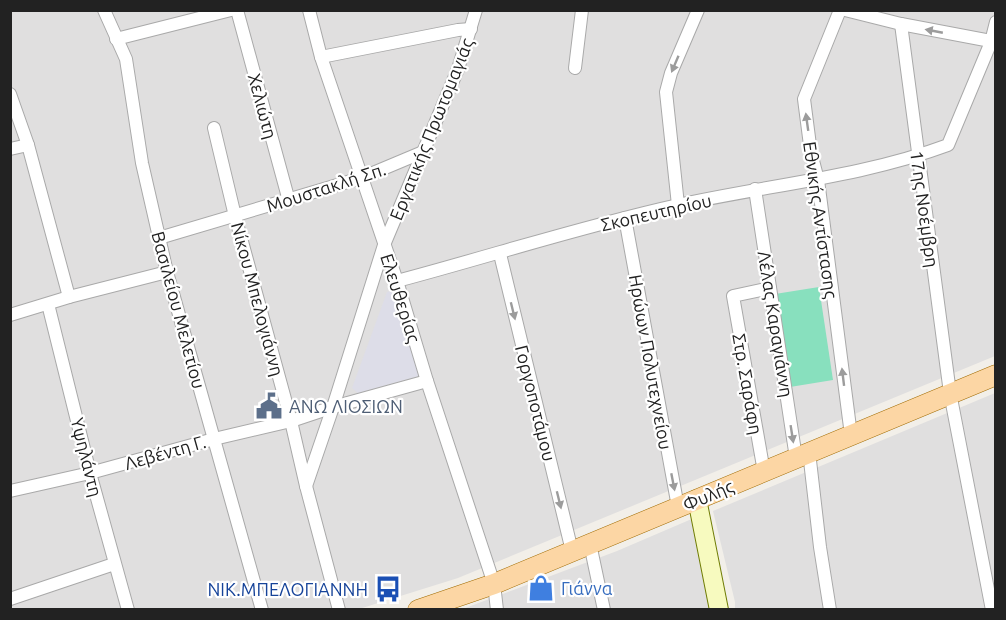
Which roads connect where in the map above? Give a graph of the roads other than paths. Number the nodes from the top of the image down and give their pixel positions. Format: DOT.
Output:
graph roads {
  1 [pos="104,10"];
  2 [pos="231,10"];
  3 [pos="237,10"];
  4 [pos="309,10"];
  5 [pos="476,10"];
  6 [pos="582,10"];
  7 [pos="698,10"];
  8 [pos="840,10"];
  9 [pos="845,10"];
  10 [pos="996,22"];
  11 [pos="901,24"];
  12 [pos="471,29"];
  13 [pos="116,39"];
  14 [pos="993,42"];
  15 [pos="321,57"];
  16 [pos="575,68"];
  17 [pos="10,94"];
  18 [pos="214,128"];
  19 [pos="28,145"];
  20 [pos="10,149"];
  21 [pos="423,152"];
  22 [pos="918,156"];
  23 [pos="361,178"];
  24 [pos="818,180"];
  25 [pos="756,189"];
  26 [pos="289,201"];
  27 [pos="678,205"];
  28 [pos="235,216"];
  29 [pos="625,218"];
  30 [pos="159,238"];
  31 [pos="384,244"];
  32 [pos="500,254"];
  33 [pos="167,272"];
  34 [pos="397,281"];
  35 [pos="770,288"];
  36 [pos="69,297"];
  37 [pos="48,304"];
  38 [pos="10,315"];
  39 [pos="996,375"];
  40 [pos="427,381"];
  41 [pos="950,393"];
  42 [pos="333,407"];
  43 [pos="291,420"];
  44 [pos="851,435"];
  45 [pos="214,439"];
  46 [pos="803,455"];
  47 [pos="764,471"];
  48 [pos="90,473"];
  49 [pos="306,486"];
  50 [pos="10,491"];
  51 [pos="697,499"];
  52 [pos="678,507"];
  53 [pos="590,544"];
  54 [pos="572,551"];
  55 [pos="114,564"];
  56 [pos="494,584"];
  57 [pos="10,599"];
  58 [pos="993,608"];
  59 [pos="128,609"];
  60 [pos="262,609"];
  61 [pos="339,609"];
  62 [pos="418,609"];
  63 [pos="497,609"];
  64 [pos="604,609"];
  65 [pos="719,609"];
  66 [pos="830,609"];
  1 -- 13 [label="street, Βασιλείου Μελετίου"];
  2 -- 13 [label="street"];
  3 -- 26 [label="street, Χελιώτη"];
  4 -- 15 [label="street, Ελευθερίας"];
  5 -- 12 [label="street, Εργατικής Πρωτομαγιάς"];
  6 -- 16 [label="street"];
  7 -- 27 [label="street, one-way"];
  24 -- 8 [label="street, Εθνικής Αντίστασης, one-way"];
  9 -- 11 [label="street"];
  10 -- 14 [label="street, Σκοπευτηρίου"];
  14 -- 11 [label="street, one-way"];
  11 -- 22 [label="street, 17ης Νοέμβρη"];
  12 -- 15 [label="street"];
  12 -- 21 [label="street, Εργατικής Πρωτομαγιάς"];
  13 -- 30 [label="street, Βασιλείου Μελετίου"];
  14 -- 22 [label="street, Σκοπευτηρίου"];
  15 -- 23 [label="street, Ελευθερίας"];
  17 -- 19 [label="street"];
  18 -- 28 [label="street, Νίκου Μπελογιάννη"];
  19 -- 20 [label="street"];
  19 -- 36 [label="street"];
  21 -- 23 [label="street, Μουστακλή Σπ."];
  21 -- 31 [label="street, Εργατικής Πρωτομαγιάς"];
  22 -- 24 [label="street, Σκοπευτηρίου"];
  22 -- 41 [label="street, 17ης Νοέμβρη"];
  23 -- 26 [label="street, Μουστακλή Σπ."];
  23 -- 31 [label="street, Ελευθερίας"];
  24 -- 25 [label="street, Σκοπευτηρίου"];
  44 -- 24 [label="street, Εθνικής Αντίστασης, one-way"];
  25 -- 27 [label="street, Σκοπευτηρίου"];
  25 -- 35 [label="street, Λέλας Καραγιάννη"];
  26 -- 28 [label="street, Μουστακλή Σπ."];
  27 -- 29 [label="street, Σκοπευτηρίου"];
  28 -- 30 [label="street, Μουστακλή Σπ."];
  28 -- 43 [label="street, Νίκου Μπελογιάννη"];
  29 -- 32 [label="street, Σκοπευτηρίου"];
  29 -- 52 [label="street, Ηρώων Πολυτεχνείου, one-way"];
  30 -- 33 [label="street, Βασιλείου Μελετίου"];
  31 -- 34 [label="street, Ελευθερίας"];
  31 -- 42 [label="street, Εργατικής Πρωτομαγιάς"];
  32 -- 34 [label="street, Σκοπευτηρίου"];
  32 -- 54 [label="street, Γοργοποτάμου, one-way"];
  33 -- 36 [label="street"];
  33 -- 45 [label="street, Βασιλείου Μελετίου"];
  34 -- 40 [label="street, Ελευθερίας"];
  35 -- 46 [label="street, Λέλας Καραγιάννη, one-way"];
  35 -- 47 [label="street, Στρ. Σαράφη"];
  36 -- 37 [label="street"];
  37 -- 38 [label="street"];
  37 -- 48 [label="street, Υψηλάντη"];
  39 -- 41 [label="main road, Φυλής"];
  40 -- 42 [label="street, Λεβέντη Γ."];
  40 -- 56 [label="street, Ελευθερίας"];
  41 -- 44 [label="main road, Φυλής"];
  41 -- 58 [label="street, 17ης Νοέμβρη"];
  42 -- 43 [label="street, Λεβέντη Γ."];
  42 -- 49 [label="street, Εργατικής Πρωτομαγιάς"];
  43 -- 45 [label="street, Λεβέντη Γ."];
  43 -- 49 [label="street, Νίκου Μπελογιάννη"];
  44 -- 46 [label="main road, Φυλής"];
  45 -- 48 [label="street, Λεβέντη Γ."];
  45 -- 60 [label="street, Βασιλείου Μελετίου"];
  46 -- 47 [label="main road, Φυλής"];
  46 -- 66 [label="street, Λέλας Καραγιάννη"];
  47 -- 51 [label="main road, Φυλής"];
  48 -- 50 [label="street, Λεβέντη Γ."];
  48 -- 55 [label="street, Υψηλάντη"];
  49 -- 61 [label="street, Νίκου Μπελογιάννη"];
  51 -- 52 [label="main road, Φυλής"];
  51 -- 65 [label="street"];
  52 -- 53 [label="main road, Φυλής"];
  53 -- 54 [label="main road, Φυλής"];
  53 -- 64 [label="street"];
  54 -- 56 [label="main road, Φυλής"];
  55 -- 57 [label="street"];
  55 -- 59 [label="street, Υψηλάντη"];
  56 -- 62 [label="main road, Φυλής"];
  56 -- 63 [label="street, Ελευθερίας"];
}
